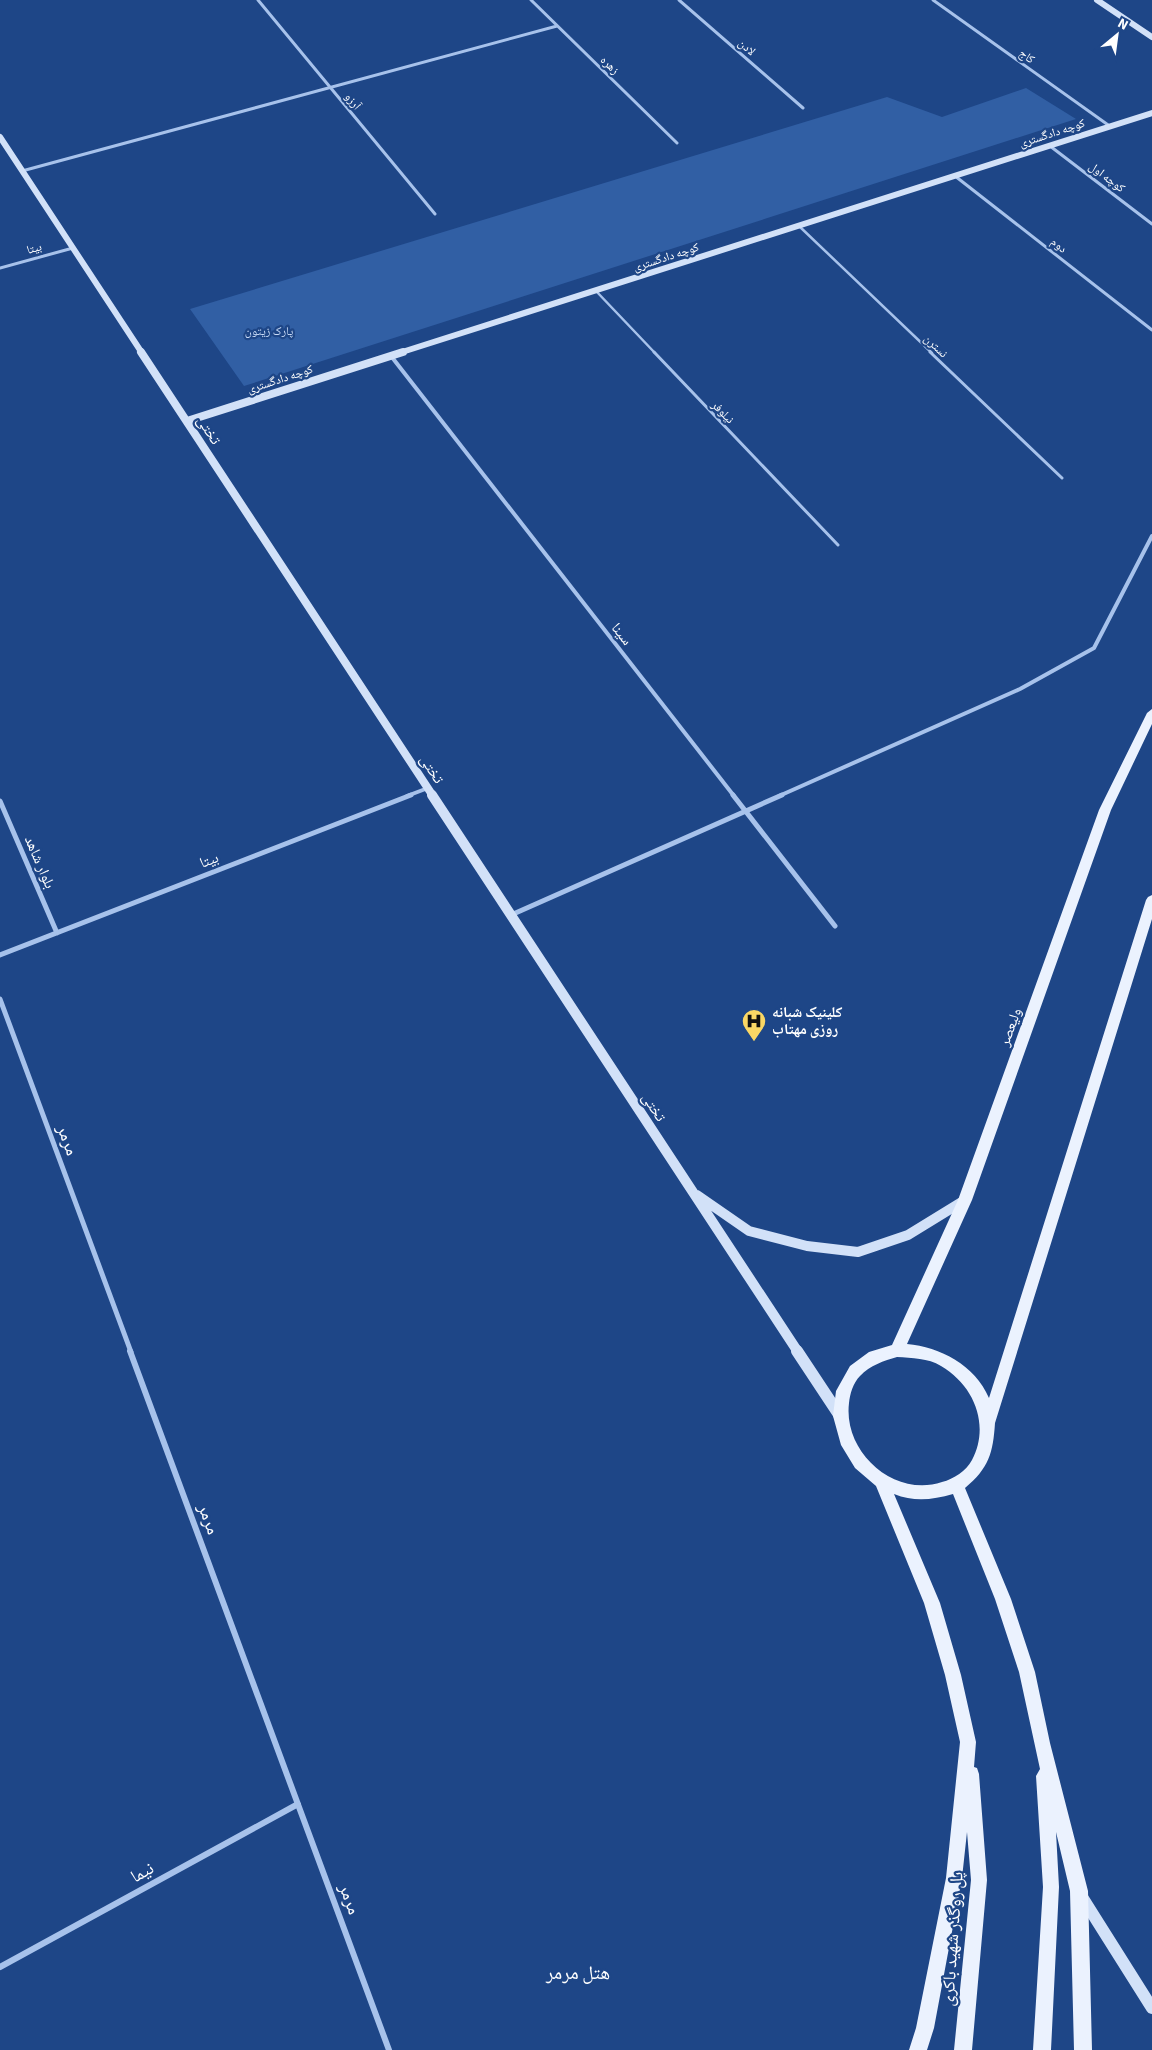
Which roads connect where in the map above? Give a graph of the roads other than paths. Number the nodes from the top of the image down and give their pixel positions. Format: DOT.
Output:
graph roads {
  1 [pos="258,0"];
  2 [pos="530,0"];
  3 [pos="678,0"];
  4 [pos="933,0"];
  5 [pos="1097,0"];
  6 [pos="557,26"];
  7 [pos="1152,37"];
  8 [pos="330,87"];
  9 [pos="804,108"];
  10 [pos="1152,114"];
  11 [pos="1111,127"];
  12 [pos="0,137"];
  13 [pos="677,143"];
  14 [pos="1050,146"];
  15 [pos="22,170"];
  16 [pos="955,176"];
  17 [pos="435,214"];
  18 [pos="1152,224"];
  19 [pos="799,226"];
  20 [pos="73,248"];
  21 [pos="0,268"];
  22 [pos="596,291"];
  23 [pos="1152,330"];
  24 [pos="391,356"];
  25 [pos="187,421"];
  26 [pos="1062,478"];
  27 [pos="1152,536"];
  28 [pos="838,546"];
  29 [pos="1152,714"];
  30 [pos="428,788"];
  31 [pos="0,801"];
  32 [pos="747,812"];
  33 [pos="1152,900"];
  34 [pos="511,915"];
  35 [pos="835,926"];
  36 [pos="57,933"];
  37 [pos="0,955"];
  38 [pos="0,999"];
  39 [pos="693,1192"];
  40 [pos="965,1200"];
  41 [pos="897,1350"];
  42 [pos="840,1416"];
  43 [pos="988,1423"];
  44 [pos="881,1481"];
  45 [pos="956,1485"];
  46 [pos="968,1742"];
  47 [pos="1042,1744"];
  48 [pos="298,1804"];
  49 [pos="1079,1891"];
  50 [pos="0,1967"];
  51 [pos="1152,2008"];
  52 [pos="389,2050"];
  53 [pos="918,2050"];
  54 [pos="963,2050"];
  55 [pos="1042,2050"];
  56 [pos="1083,2050"];
  1 -- 8 [label="street, آرزو"];
  2 -- 6 [label="street, زهره"];
  3 -- 9 [label="street, لادن"];
  4 -- 11 [label="street, کاج"];
  5 -- 7 [label="main road"];
  6 -- 8 [label="street"];
  6 -- 13 [label="street, زهره"];
  8 -- 15 [label="street"];
  8 -- 17 [label="street, آرزو"];
  10 -- 11 [label="main road, کوچه دادگستری"];
  11 -- 14 [label="main road, کوچه دادگستری"];
  12 -- 15 [label="main road, تختى"];
  14 -- 16 [label="main road, کوچه دادگستری"];
  14 -- 18 [label="street, کوچه اول"];
  15 -- 20 [label="main road, تختى"];
  16 -- 19 [label="main road, کوچه دادگستری"];
  16 -- 23 [label="street, دوم"];
  19 -- 22 [label="main road, کوچه دادگستری"];
  19 -- 26 [label="lane, نسترن"];
  20 -- 21 [label="street, بیتا"];
  20 -- 25 [label="main road, تختى"];
  22 -- 24 [label="main road, کوچه دادگستری"];
  22 -- 28 [label="lane, نیلوفر"];
  24 -- 25 [label="main road, کوچه دادگستری"];
  24 -- 32 [label="street, سینا"];
  25 -- 30 [label="main road, تختى"];
  27 -- 32 [label="street"];
  29 -- 40 [label="main road, ولیعصر"];
  30 -- 34 [label="main road, تختى"];
  30 -- 36 [label="street, بیتا"];
  31 -- 36 [label="street, بلوار شاهد"];
  32 -- 34 [label="street"];
  32 -- 35 [label="street, سینا"];
  33 -- 43 [label="main road"];
  34 -- 39 [label="main road, تختى"];
  36 -- 37 [label="street, بیتا"];
  38 -- 48 [label="street, مرمر"];
  39 -- 40 [label="main road"];
  39 -- 42 [label="main road, تختى"];
  40 -- 41 [label="main road, ولیعصر"];
  41 -- 42 [label="main road"];
  41 -- 43 [label="main road"];
  42 -- 44 [label="main road"];
  43 -- 45 [label="main road"];
  44 -- 45 [label="main road"];
  44 -- 46 [label="main road"];
  45 -- 47 [label="main road"];
  46 -- 53 [label="main road"];
  46 -- 54 [label="main road, پل روگذر شهید باکری"];
  47 -- 49 [label="main road"];
  47 -- 55 [label="main road"];
  48 -- 50 [label="street, نیما"];
  48 -- 52 [label="street, مرمر"];
  49 -- 51 [label="main road"];
  49 -- 56 [label="main road"];
}
